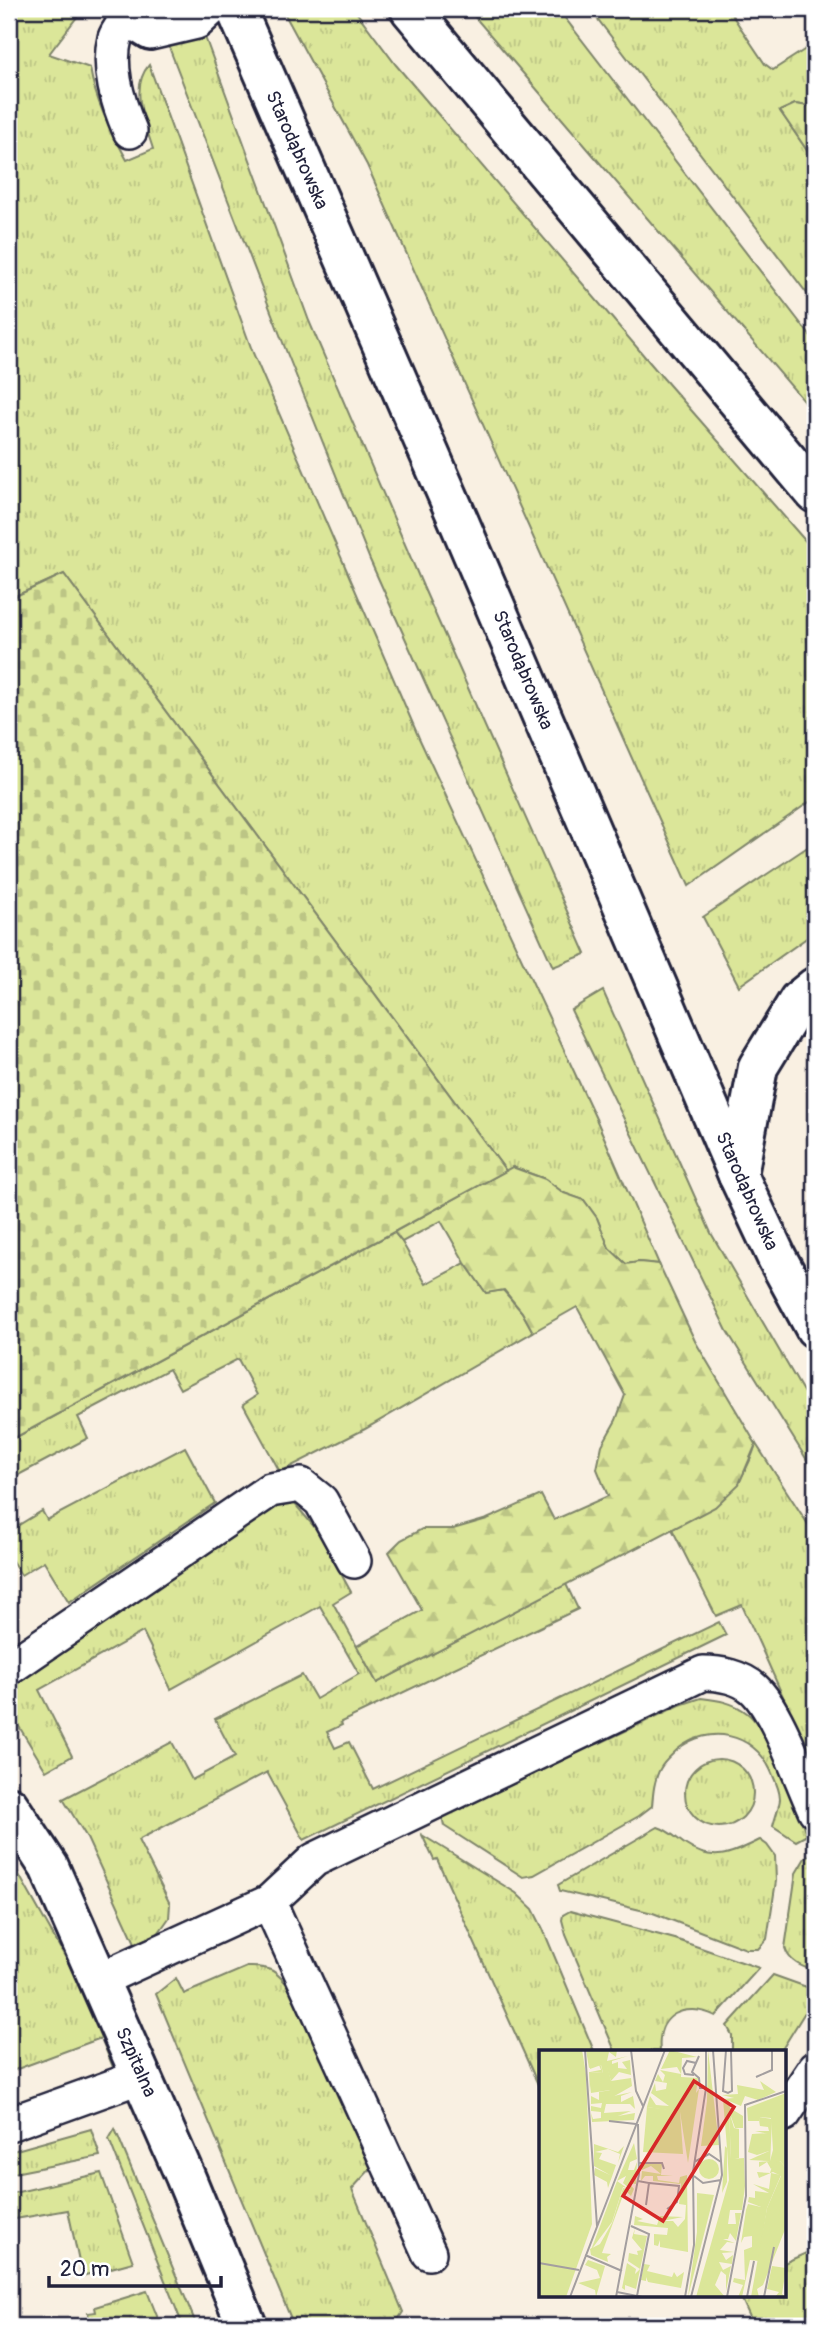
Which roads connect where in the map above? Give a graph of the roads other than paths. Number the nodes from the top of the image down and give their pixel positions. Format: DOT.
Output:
graph roads {
  1 [pos="211,9"];
  2 [pos="236,9"];
  3 [pos="410,9"];
  4 [pos="123,14"];
  5 [pos="130,131"];
  6 [pos="815,493"];
  7 [pos="815,987"];
  8 [pos="738,1175"];
  9 [pos="815,1328"];
  10 [pos="355,1561"];
  11 [pos="9,1668"];
  12 [pos="9,1807"];
  13 [pos="815,1810"];
  14 [pos="269,1902"];
  15 [pos="99,1980"];
  16 [pos="815,2068"];
  17 [pos="142,2076"];
  18 [pos="786,2111"];
  19 [pos="9,2124"];
  20 [pos="429,2253"];
  21 [pos="247,2326"];
  1 -- 4 [label="lane"];
  2 -- 8 [label="street, Starodąbrowska"];
  3 -- 6 [label="street"];
  4 -- 5 [label="lane"];
  7 -- 8 [label="street"];
  8 -- 9 [label="street, Starodąbrowska"];
  10 -- 11 [label="lane"];
  12 -- 15 [label="street, Szpitalna"];
  13 -- 14 [label="lane"];
  14 -- 15 [label="lane"];
  14 -- 20 [label="lane"];
  15 -- 17 [label="street, Szpitalna"];
  16 -- 18 [label="lane"];
  17 -- 19 [label="lane"];
  17 -- 21 [label="street, Szpitalna"];
}
